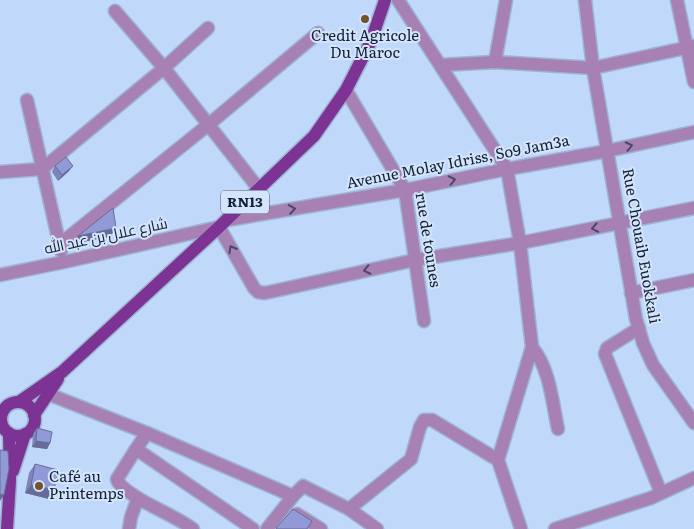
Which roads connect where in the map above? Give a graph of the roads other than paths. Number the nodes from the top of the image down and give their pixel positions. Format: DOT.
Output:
graph roads {
  1 [pos="385,0"];
  2 [pos="398,0"];
  3 [pos="506,0"];
  4 [pos="585,0"];
  5 [pos="677,0"];
  6 [pos="116,10"];
  7 [pos="208,28"];
  8 [pos="318,33"];
  9 [pos="691,47"];
  10 [pos="495,62"];
  11 [pos="441,65"];
  12 [pos="164,68"];
  13 [pos="593,68"];
  14 [pos="694,82"];
  15 [pos="346,90"];
  16 [pos="27,100"];
  17 [pos="208,125"];
  18 [pos="694,132"];
  19 [pos="607,151"];
  20 [pos="42,169"];
  21 [pos="507,169"];
  22 [pos="0,172"];
  23 [pos="259,189"];
  24 [pos="405,190"];
  25 [pos="694,208"];
  26 [pos="223,223"];
  27 [pos="621,223"];
  28 [pos="520,243"];
  29 [pos="60,244"];
  30 [pos="415,260"];
  31 [pos="64,262"];
  32 [pos="0,275"];
  33 [pos="694,280"];
  34 [pos="631,293"];
  35 [pos="424,321"];
  36 [pos="639,328"];
  37 [pos="532,347"];
  38 [pos="62,372"];
  39 [pos="48,394"];
  40 [pos="19,402"];
  41 [pos="1,412"];
  42 [pos="34,415"];
  43 [pos="694,423"];
  44 [pos="4,428"];
  45 [pos="558,429"];
  46 [pos="147,433"];
  47 [pos="25,434"];
  48 [pos="136,449"];
  49 [pos="498,460"];
  50 [pos="694,478"];
  51 [pos="10,481"];
  52 [pos="662,493"];
  53 [pos="293,496"];
  54 [pos="138,498"];
  55 [pos="284,506"];
  56 [pos="349,509"];
  57 [pos="7,529"];
  58 [pos="129,529"];
  59 [pos="194,529"];
  60 [pos="253,529"];
  61 [pos="266,529"];
  62 [pos="321,529"];
  63 [pos="377,529"];
  64 [pos="521,529"];
  65 [pos="555,529"];
  1 -- 15 [label="main road, RN13"];
  2 -- 11 [label="street"];
  3 -- 10 [label="street"];
  4 -- 13 [label="street, Rue Chouaib Euokkali"];
  5 -- 9 [label="street"];
  6 -- 12 [label="street"];
  7 -- 12 [label="street"];
  8 -- 17 [label="street"];
  9 -- 13 [label="street"];
  9 -- 14 [label="street"];
  10 -- 11 [label="street"];
  10 -- 13 [label="street"];
  11 -- 21 [label="street"];
  12 -- 17 [label="street"];
  12 -- 20 [label="street"];
  13 -- 19 [label="street, Rue Chouaib Euokkali"];
  15 -- 23 [label="main road, RN13"];
  15 -- 24 [label="street, rue de tounes"];
  16 -- 20 [label="street"];
  17 -- 23 [label="street"];
  17 -- 29 [label="street"];
  19 -- 18 [label="street, Avenue Molay Idriss, So9 Jam3a, one-way"];
  19 -- 21 [label="street, Avenue Molay Idriss, So9 Jam3a"];
  19 -- 27 [label="street, Rue Chouaib Euokkali"];
  20 -- 22 [label="street"];
  20 -- 29 [label="street"];
  24 -- 21 [label="street, Avenue Molay Idriss, So9 Jam3a, one-way"];
  21 -- 28 [label="street"];
  23 -- 26 [label="main road, RN13"];
  26 -- 24 [label="street, Avenue Molay Idriss, So9 Jam3a, one-way"];
  24 -- 30 [label="street, rue de tounes"];
  25 -- 27 [label="street"];
  30 -- 26 [label="street, one-way"];
  26 -- 31 [label="street, شارع علال بن عبد الله"];
  26 -- 38 [label="main road, RN13"];
  27 -- 28 [label="street, one-way"];
  27 -- 34 [label="street, Rue Chouaib Euokkali"];
  28 -- 30 [label="street"];
  28 -- 37 [label="street"];
  29 -- 31 [label="street"];
  30 -- 35 [label="street, rue de tounes"];
  31 -- 32 [label="street, شارع علال بن عبد الله"];
  33 -- 34 [label="street"];
  34 -- 36 [label="street, Rue Chouaib Euokkali"];
  36 -- 43 [label="street, Rue Chouaib Euokkali"];
  36 -- 52 [label="street"];
  37 -- 45 [label="street"];
  37 -- 49 [label="street"];
  38 -- 39 [label="main road, RN13"];
  38 -- 40 [label="main road, RN13"];
  39 -- 42 [label="main road, RN13"];
  39 -- 46 [label="street"];
  40 -- 41 [label="main road, RN13"];
  40 -- 42 [label="main road"];
  41 -- 44 [label="main road, RN13"];
  42 -- 47 [label="main road, RN13"];
  44 -- 47 [label="main road"];
  44 -- 51 [label="main road, RN13"];
  46 -- 48 [label="street"];
  46 -- 53 [label="street"];
  47 -- 51 [label="main road, RN13"];
  48 -- 54 [label="street"];
  48 -- 60 [label="street"];
  49 -- 56 [label="street"];
  49 -- 64 [label="street"];
  50 -- 52 [label="street"];
  51 -- 57 [label="main road, RN13"];
  52 -- 65 [label="street"];
  53 -- 55 [label="street"];
  53 -- 56 [label="street"];
  54 -- 58 [label="street"];
  54 -- 59 [label="street"];
  55 -- 61 [label="street"];
  55 -- 62 [label="street"];
  56 -- 63 [label="street"];
}
